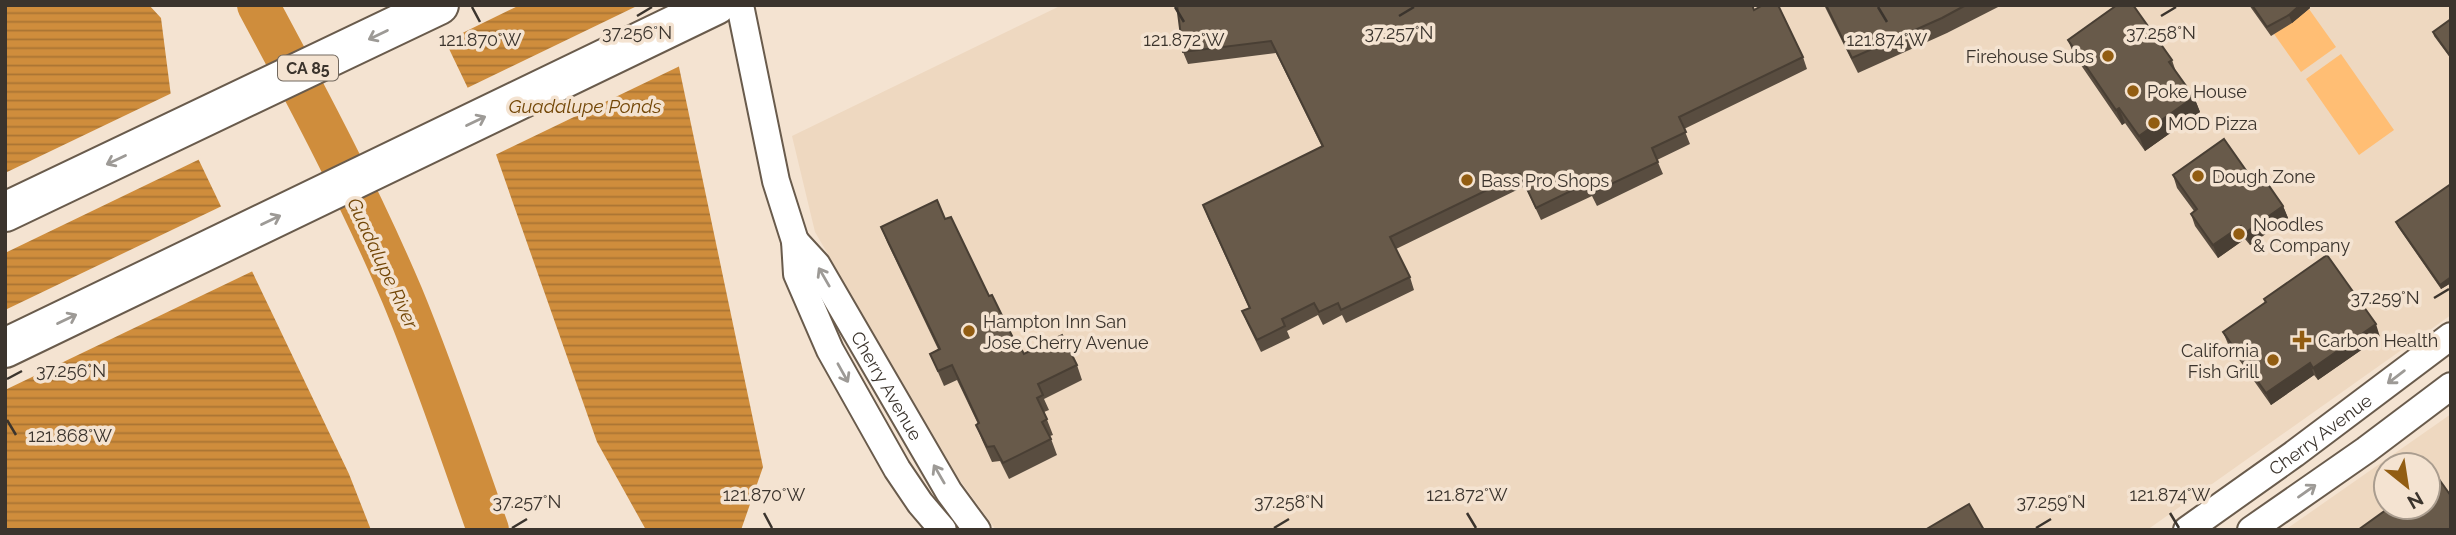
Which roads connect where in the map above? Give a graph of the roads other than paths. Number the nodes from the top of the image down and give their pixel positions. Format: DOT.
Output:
graph roads {
  1 [pos="439,5"];
  2 [pos="716,5"];
  3 [pos="740,5"];
  4 [pos="5,212"];
  5 [pos="794,242"];
  6 [pos="2451,336"];
  7 [pos="5,348"];
  8 [pos="2451,386"];
  9 [pos="943,530"];
  10 [pos="977,530"];
  11 [pos="2187,530"];
  12 [pos="2250,530"];
  1 -- 4 [label="highway, CA 85, one-way"];
  7 -- 2 [label="highway, one-way"];
  3 -- 5 [label="street, Cherry Avenue"];
  5 -- 9 [label="street, Cherry Avenue, one-way"];
  10 -- 5 [label="street, Cherry Avenue, one-way"];
  6 -- 11 [label="street, Cherry Avenue, one-way"];
  12 -- 8 [label="street, one-way"];
}
